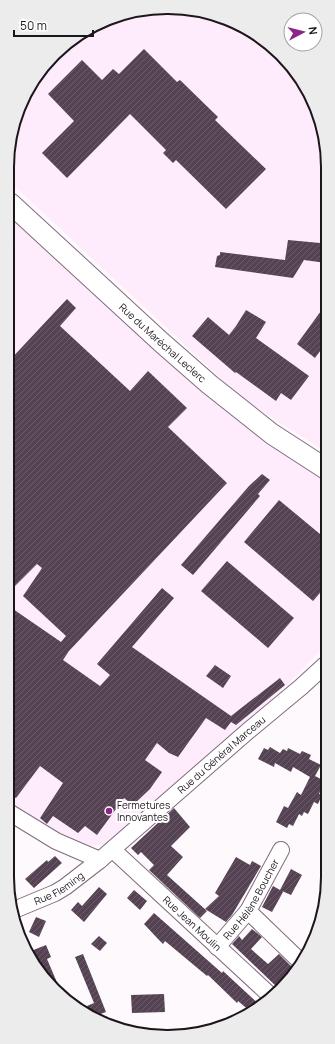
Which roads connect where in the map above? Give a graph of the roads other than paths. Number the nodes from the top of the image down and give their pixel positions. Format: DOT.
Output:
graph roads {
  1 [pos="14,207"];
  2 [pos="321,466"];
  3 [pos="321,668"];
  4 [pos="14,815"];
  5 [pos="113,850"];
  6 [pos="281,850"];
  7 [pos="100,860"];
  8 [pos="17,908"];
  9 [pos="248,911"];
  10 [pos="217,947"];
  11 [pos="297,958"];
  12 [pos="268,993"];
  1 -- 2 [label="main road, Rue du Maréchal Leclerc"];
  3 -- 5 [label="street, Rue du Général Marceau"];
  4 -- 7 [label="street"];
  5 -- 7 [label="street, Rue du Général Marceau"];
  5 -- 10 [label="street, Rue Jean Moulin"];
  6 -- 9 [label="street, Rue Hélène Boucher"];
  7 -- 8 [label="street, Rue Fleming"];
  9 -- 10 [label="street, Rue Hélène Boucher"];
  9 -- 11 [label="street"];
  10 -- 12 [label="street, Rue Jean Moulin"];
}
